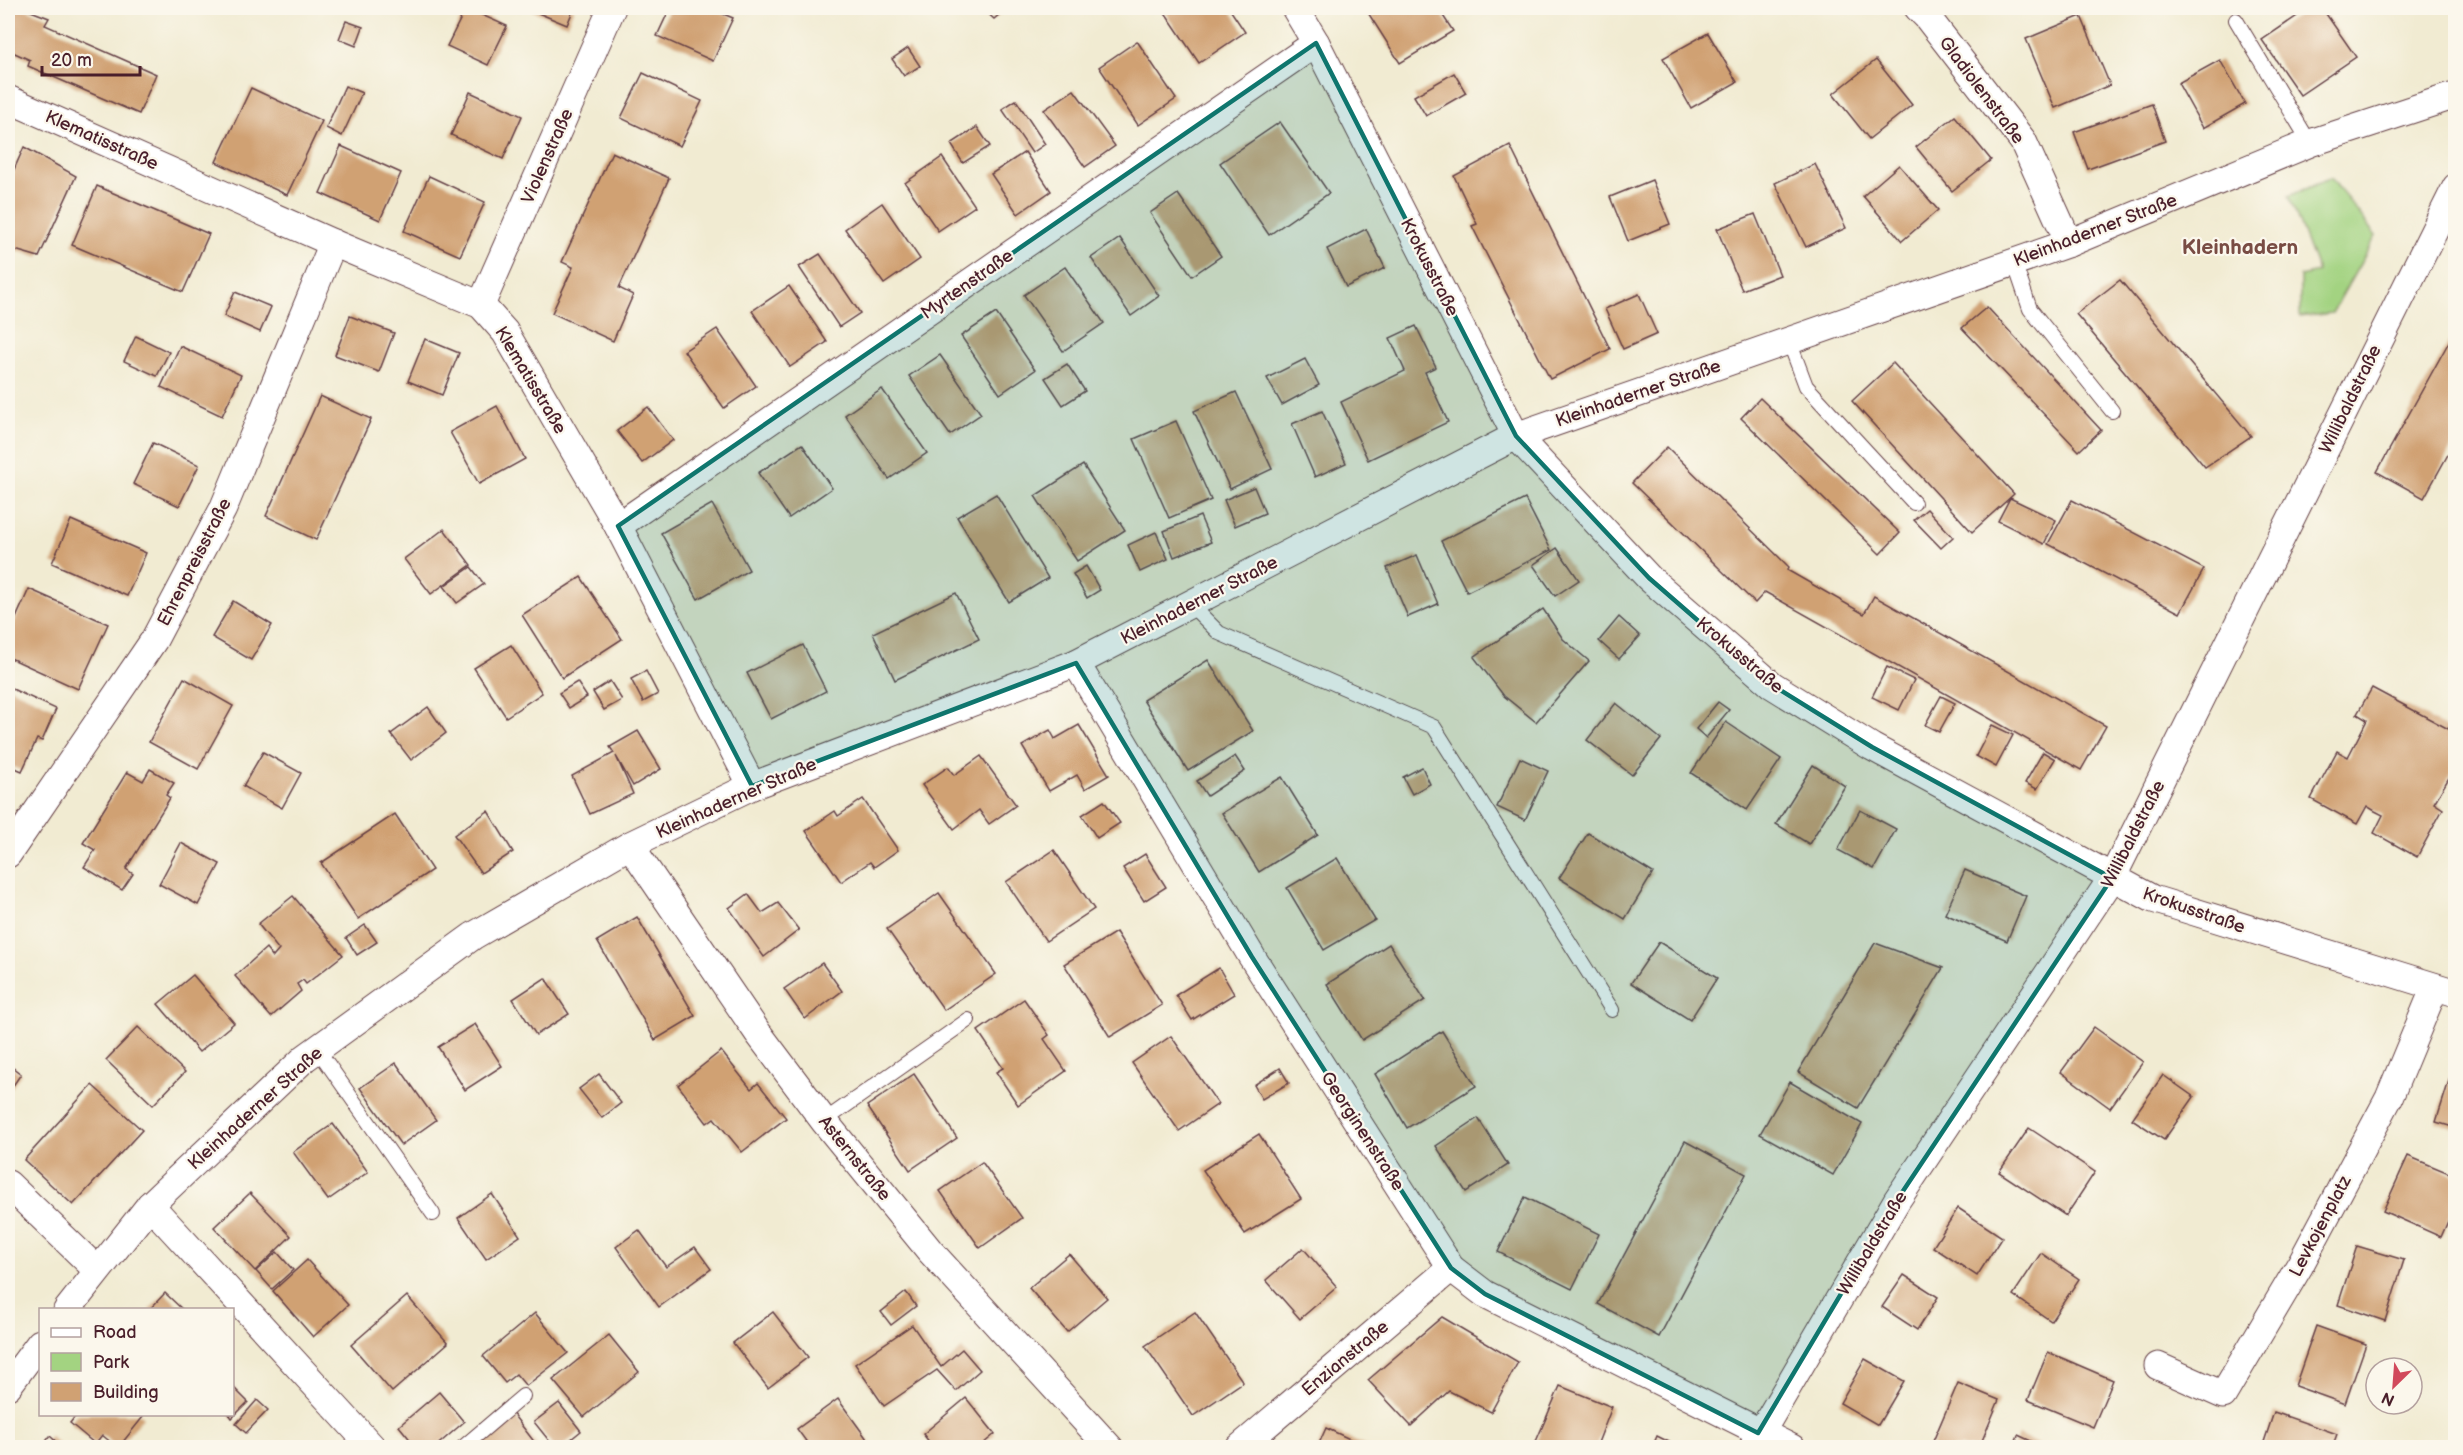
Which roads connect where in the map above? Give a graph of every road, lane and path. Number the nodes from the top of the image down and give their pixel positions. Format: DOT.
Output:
graph roads {
  1 [pos="612,8"];
  2 [pos="1295,8"];
  3 [pos="1918,8"];
  4 [pos="2236,20"];
  5 [pos="1316,43"];
  6 [pos="2456,98"];
  7 [pos="8,99"];
  8 [pos="2310,143"];
  9 [pos="2456,187"];
  10 [pos="333,243"];
  11 [pos="2069,243"];
  12 [pos="2014,262"];
  13 [pos="481,304"];
  14 [pos="1789,341"];
  15 [pos="2112,411"];
  16 [pos="1515,436"];
  17 [pos="1914,503"];
  18 [pos="618,526"];
  19 [pos="1190,604"];
  20 [pos="1076,663"];
  21 [pos="752,786"];
  22 [pos="630,845"];
  23 [pos="8,854"];
  24 [pos="2112,878"];
  25 [pos="2445,990"];
  26 [pos="1612,1011"];
  27 [pos="968,1020"];
  28 [pos="318,1050"];
  29 [pos="824,1122"];
  30 [pos="8,1185"];
  31 [pos="150,1205"];
  32 [pos="434,1214"];
  33 [pos="1450,1268"];
  34 [pos="97,1270"];
  35 [pos="68,1308"];
  36 [pos="39,1344"];
  37 [pos="2158,1366"];
  38 [pos="8,1386"];
  39 [pos="523,1396"];
  40 [pos="1755,1440"];
  41 [pos="373,1448"];
  42 [pos="462,1448"];
  43 [pos="1110,1448"];
  44 [pos="1239,1448"];
  45 [pos="1792,1448"];
  1 -- 13 [label="street, Violenstraße"];
  2 -- 5 [label="street, Krokusstraße"];
  3 -- 11 [label="street, Gladiolenstraße"];
  4 -- 8 [label="lane"];
  5 -- 16 [label="street, Krokusstraße"];
  5 -- 18 [label="street, Myrtenstraße"];
  6 -- 8 [label="street, Kleinhaderner Straße"];
  7 -- 10 [label="street, Klematisstraße"];
  8 -- 11 [label="street, Kleinhaderner Straße"];
  9 -- 24 [label="street, Willibaldstraße"];
  10 -- 13 [label="street, Klematisstraße"];
  10 -- 23 [label="street, Ehrenpreisstraße"];
  11 -- 12 [label="street, Kleinhaderner Straße"];
  12 -- 14 [label="street, Kleinhaderner Straße"];
  12 -- 15 [label="lane"];
  13 -- 18 [label="street, Klematisstraße"];
  14 -- 16 [label="street, Kleinhaderner Straße"];
  14 -- 17 [label="lane"];
  16 -- 19 [label="street, Kleinhaderner Straße"];
  16 -- 24 [label="street, Krokusstraße"];
  18 -- 21 [label="street, Klematisstraße"];
  19 -- 20 [label="street, Kleinhaderner Straße"];
  19 -- 26 [label="lane"];
  20 -- 21 [label="street, Kleinhaderner Straße"];
  20 -- 33 [label="street, Georginenstraße"];
  21 -- 22 [label="street, Kleinhaderner Straße"];
  22 -- 28 [label="street, Kleinhaderner Straße"];
  22 -- 29 [label="street, Asternstraße"];
  24 -- 25 [label="street, Krokusstraße"];
  24 -- 40 [label="street, Willibaldstraße"];
  25 -- 37 [label="street, Levkojenplatz"];
  27 -- 29 [label="lane"];
  28 -- 31 [label="street, Kleinhaderner Straße"];
  28 -- 32 [label="lane"];
  29 -- 43 [label="street, Asternstraße"];
  30 -- 34 [label="street"];
  31 -- 34 [label="street, Kleinhaderner Straße"];
  31 -- 41 [label="street"];
  33 -- 40 [label="street, Georginenstraße"];
  33 -- 44 [label="street, Enzianstraße"];
  34 -- 35 [label="street, Kleinhaderner Straße"];
  36 -- 38 [label="street"];
  39 -- 42 [label="lane"];
  40 -- 45 [label="street, Georginenstraße"];
}
